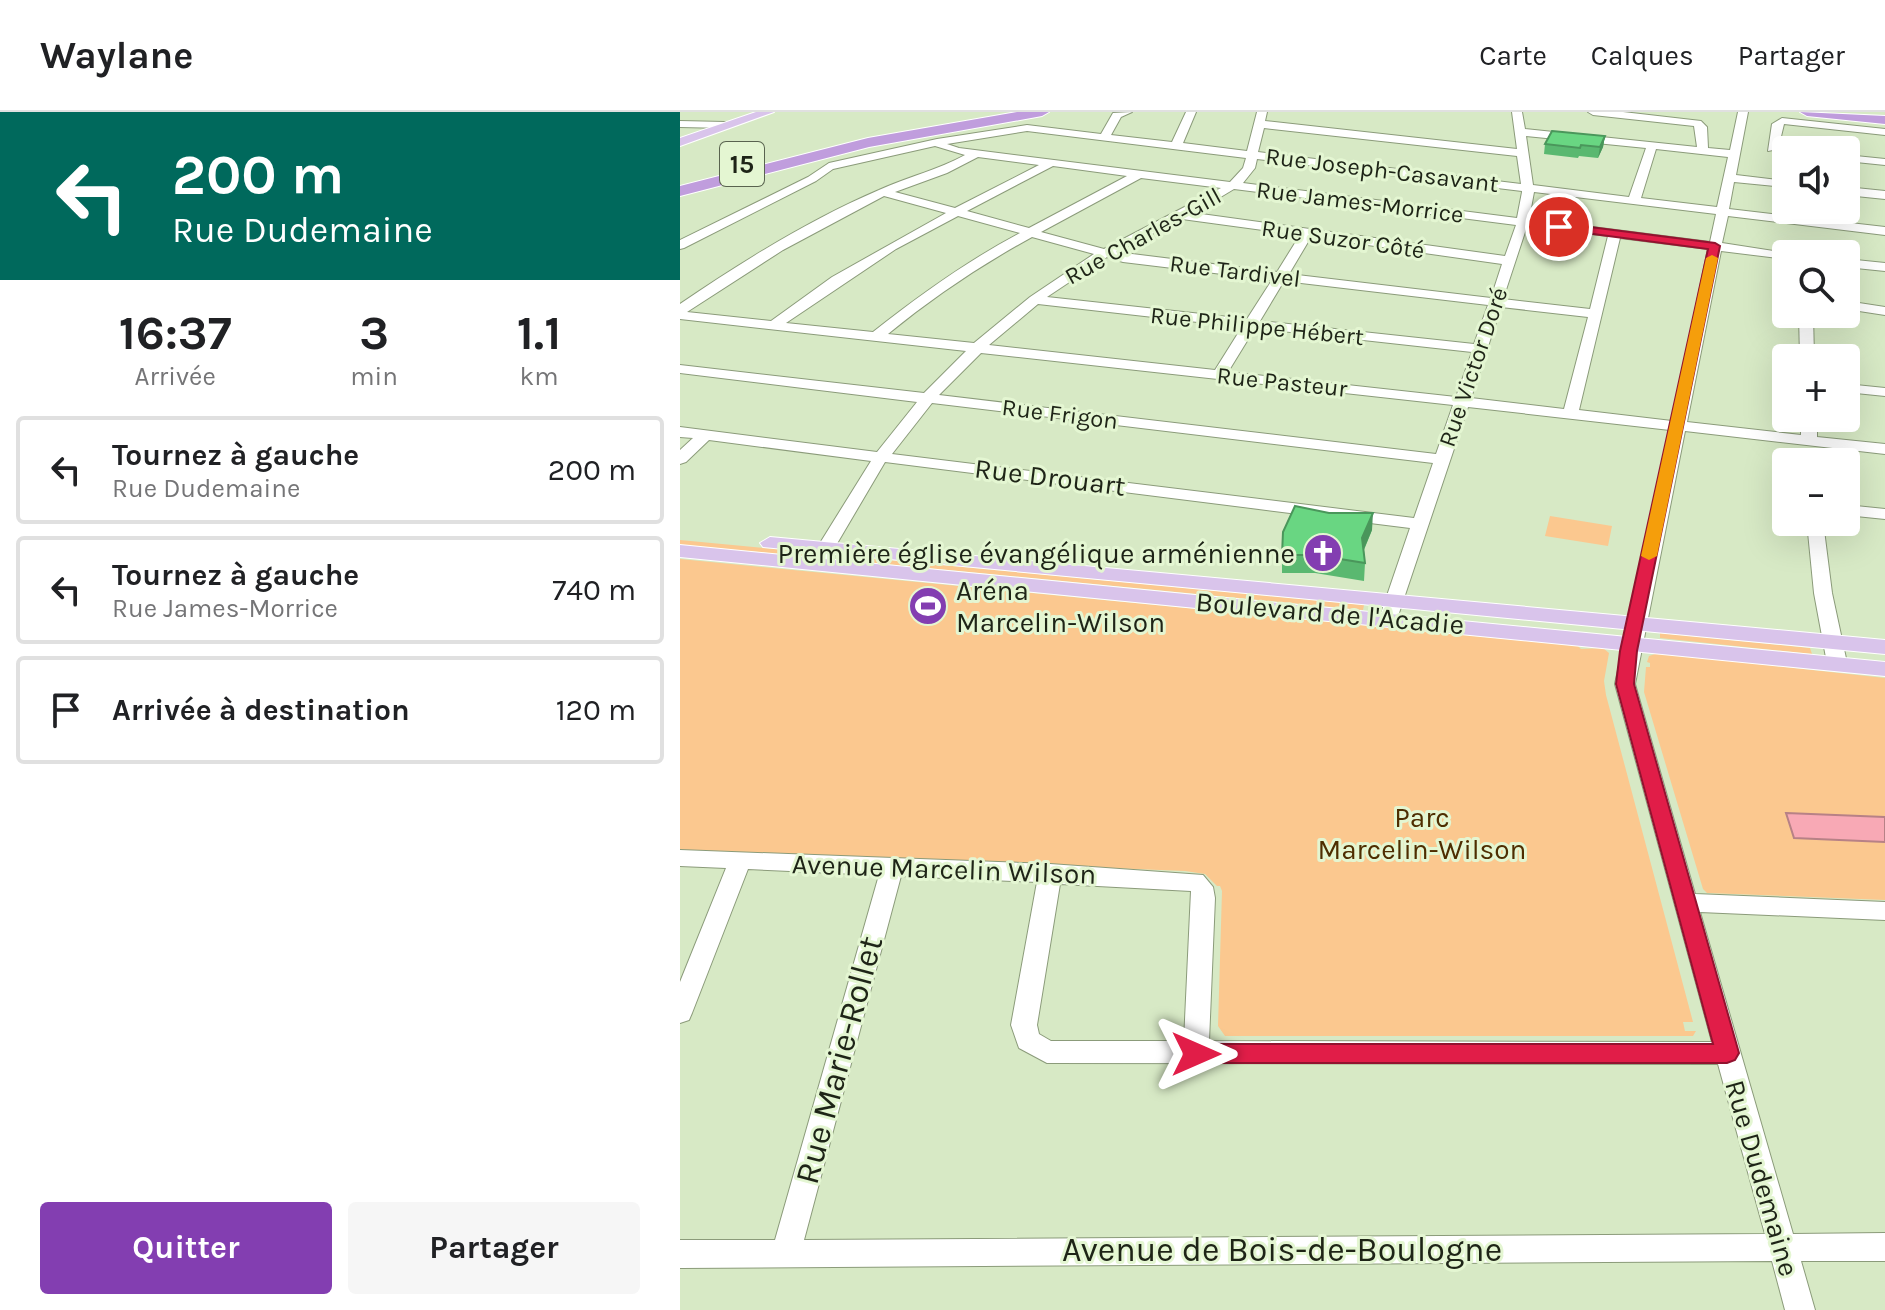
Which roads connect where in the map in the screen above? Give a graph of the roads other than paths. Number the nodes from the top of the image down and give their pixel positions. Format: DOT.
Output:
graph roads {
  1 [pos="750,112"];
  2 [pos="768,112"];
  3 [pos="989,112"];
  4 [pos="1042,112"];
  5 [pos="1127,112"];
  6 [pos="1191,112"];
  7 [pos="1517,112"];
  8 [pos="1593,112"];
  9 [pos="1743,112"];
  10 [pos="1807,112"];
  11 [pos="1265,118"];
  12 [pos="1885,120"];
  13 [pos="716,126"];
  14 [pos="680,129"];
  15 [pos="1520,132"];
  16 [pos="1885,132"];
  17 [pos="1773,136"];
  18 [pos="1104,137"];
  19 [pos="680,142"];
  20 [pos="937,142"];
  21 [pos="1176,146"];
  22 [pos="1652,146"];
  23 [pos="1748,147"];
  24 [pos="1734,150"];
  25 [pos="1703,151"];
  26 [pos="977,153"];
  27 [pos="1523,153"];
  28 [pos="1258,156"];
  29 [pos="1860,159"];
  30 [pos="1885,162"];
  31 [pos="1051,163"];
  32 [pos="771,166"];
  33 [pos="1139,174"];
  34 [pos="680,178"];
  35 [pos="1729,178"];
  36 [pos="1772,183"];
  37 [pos="1238,186"];
  38 [pos="1528,188"];
  39 [pos="680,191"];
  40 [pos="883,192"];
  41 [pos="1860,192"];
  42 [pos="1885,195"];
  43 [pos="1634,201"];
  44 [pos="680,202"];
  45 [pos="1722,211"];
  46 [pos="953,212"];
  47 [pos="1181,216"];
  48 [pos="1522,222"];
  49 [pos="1885,231"];
  50 [pos="1028,232"];
  51 [pos="1307,234"];
  52 [pos="1615,234"];
  53 [pos="680,245"];
  54 [pos="1715,246"];
  55 [pos="1772,253"];
  56 [pos="1109,255"];
  57 [pos="1510,261"];
  58 [pos="1860,264"];
  59 [pos="1885,267"];
  60 [pos="1280,277"];
  61 [pos="1040,301"];
  62 [pos="1495,303"];
  63 [pos="1860,307"];
  64 [pos="1885,311"];
  65 [pos="680,312"];
  66 [pos="1594,314"];
  67 [pos="774,325"];
  68 [pos="1250,325"];
  69 [pos="876,337"];
  70 [pos="984,349"];
  71 [pos="1480,349"];
  72 [pos="680,369"];
  73 [pos="1219,375"];
  74 [pos="1860,389"];
  75 [pos="1885,392"];
  76 [pos="934,399"];
  77 [pos="1460,401"];
  78 [pos="1571,413"];
  79 [pos="1677,426"];
  80 [pos="680,432"];
  81 [pos="1809,432"];
  82 [pos="705,435"];
  83 [pos="1809,440"];
  84 [pos="1885,449"];
  85 [pos="888,458"];
  86 [pos="680,459"];
  87 [pos="1441,459"];
  88 [pos="1860,511"];
  89 [pos="1885,514"];
  90 [pos="1419,524"];
  91 [pos="680,534"];
  92 [pos="1817,536"];
  93 [pos="680,551"];
  94 [pos="828,557"];
  95 [pos="1390,610"];
  96 [pos="1633,633"];
  97 [pos="1885,647"];
  98 [pos="1835,653"];
  99 [pos="1885,669"];
  100 [pos="680,858"];
  101 [pos="740,861"];
  102 [pos="892,868"];
  103 [pos="1050,873"];
  104 [pos="1684,902"];
  105 [pos="1885,911"];
  106 [pos="680,1013"];
  107 [pos="1727,1053"];
  108 [pos="1196,1054"];
  109 [pos="1885,1247"];
  110 [pos="1782,1248"];
  111 [pos="786,1253"];
  112 [pos="680,1254"];
  113 [pos="1800,1310"];
  1 -- 13 [label="main road"];
  2 -- 13 [label="main road"];
  3 -- 34 [label="highway, 15"];
  4 -- 32 [label="highway, 15"];
  5 -- 18 [label="street"];
  6 -- 21 [label="street"];
  7 -- 15 [label="street, Rue Victor Doré"];
  8 -- 25 [label="street"];
  9 -- 24 [label="street, Rue Dudemaine"];
  10 -- 12 [label="highway"];
  11 -- 27 [label="street"];
  11 -- 28 [label="street, Rue Charles-Gill"];
  13 -- 14 [label="street"];
  13 -- 14 [label="main road"];
  13 -- 19 [label="main road"];
  15 -- 22 [label="street"];
  15 -- 27 [label="street, Rue Victor Doré"];
  16 -- 17 [label="street"];
  18 -- 20 [label="street, Rue Joseph-Casavant"];
  18 -- 21 [label="street, Rue Joseph-Casavant"];
  20 -- 26 [label="street, Rue James-Morrice"];
  20 -- 53 [label="street, Rue Joseph-Casavant"];
  21 -- 28 [label="street, Rue Joseph-Casavant"];
  22 -- 25 [label="street"];
  22 -- 43 [label="street"];
  23 -- 24 [label="street"];
  24 -- 25 [label="street"];
  24 -- 35 [label="street, Rue Dudemaine"];
  26 -- 31 [label="street, Rue James-Morrice"];
  26 -- 40 [label="street"];
  27 -- 38 [label="street, Rue Victor Doré"];
  28 -- 37 [label="street, Rue Charles-Gill"];
  28 -- 38 [label="street, Rue Joseph-Casavant"];
  29 -- 30 [label="street"];
  31 -- 33 [label="street, Rue James-Morrice"];
  31 -- 46 [label="street"];
  32 -- 39 [label="highway, 15"];
  32 -- 44 [label="highway"];
  33 -- 37 [label="street, Rue James-Morrice"];
  33 -- 50 [label="street"];
  35 -- 36 [label="street"];
  35 -- 45 [label="street, Rue Dudemaine"];
  37 -- 47 [label="street, Rue Charles-Gill"];
  37 -- 48 [label="street, Rue James-Morrice"];
  38 -- 43 [label="street, Rue Joseph-Casavant"];
  38 -- 48 [label="street, Rue Victor Doré"];
  40 -- 46 [label="street, Rue Tardivel"];
  40 -- 65 [label="street"];
  41 -- 42 [label="street"];
  43 -- 45 [label="street, Rue Joseph-Casavant"];
  45 -- 49 [label="street, Rue Joseph-Casavant"];
  45 -- 54 [label="street, Rue Dudemaine"];
  46 -- 50 [label="street, Rue Tardivel"];
  46 -- 67 [label="street"];
  47 -- 51 [label="street, Rue Suzor Côté"];
  47 -- 56 [label="street, Rue Charles-Gill"];
  48 -- 52 [label="street, Rue James-Morrice"];
  48 -- 57 [label="street, Rue Victor Doré"];
  50 -- 56 [label="street, Rue Tardivel"];
  50 -- 69 [label="street"];
  51 -- 57 [label="street, Rue Suzor Côté"];
  51 -- 60 [label="street"];
  52 -- 54 [label="street, Rue James-Morrice"];
  52 -- 66 [label="street"];
  54 -- 55 [label="street, Rue James-Morrice"];
  54 -- 79 [label="street, Rue Dudemaine"];
  56 -- 60 [label="street, Rue Tardivel"];
  56 -- 61 [label="street, Rue Charles-Gill"];
  57 -- 62 [label="street, Rue Victor Doré"];
  58 -- 59 [label="street"];
  60 -- 62 [label="street, Rue Tardivel"];
  60 -- 68 [label="street"];
  61 -- 68 [label="street, Rue Philippe Hébert"];
  61 -- 70 [label="street, Rue Charles-Gill"];
  62 -- 66 [label="street, Rue Tardivel"];
  62 -- 71 [label="street, Rue Victor Doré"];
  63 -- 64 [label="street"];
  65 -- 67 [label="street, Rue Pasteur"];
  66 -- 78 [label="street"];
  67 -- 69 [label="street, Rue Pasteur"];
  68 -- 71 [label="street, Rue Philippe Hébert"];
  68 -- 73 [label="street"];
  69 -- 70 [label="street, Rue Pasteur"];
  70 -- 73 [label="street, Rue Pasteur"];
  70 -- 76 [label="street, Rue Charles-Gill"];
  71 -- 77 [label="street, Rue Victor Doré"];
  72 -- 76 [label="street, Rue Frigon"];
  73 -- 77 [label="street, Rue Pasteur"];
  74 -- 75 [label="street"];
  76 -- 85 [label="street, Rue Charles-Gill"];
  76 -- 87 [label="street, Rue Frigon"];
  77 -- 78 [label="street, Rue Pasteur"];
  77 -- 87 [label="street, Rue Victor Doré"];
  78 -- 79 [label="street, Rue Pasteur"];
  79 -- 83 [label="street, Rue Pasteur"];
  79 -- 96 [label="street, Rue Dudemaine"];
  80 -- 82 [label="street, Rue Drouart"];
  81 -- 83 [label="street"];
  82 -- 85 [label="street, Rue Drouart"];
  82 -- 86 [label="street"];
  83 -- 84 [label="street, Rue Pasteur"];
  85 -- 90 [label="street, Rue Drouart"];
  85 -- 94 [label="street, Rue Charles-Gill"];
  87 -- 90 [label="street, Rue Victor Doré"];
  88 -- 89 [label="street"];
  90 -- 95 [label="street, Rue Victor Doré"];
  91 -- 94 [label="main road, Boulevard de l'Acadie"];
  92 -- 98 [label="street"];
  93 -- 94 [label="main road, Boulevard de l'Acadie"];
  94 -- 95 [label="main road, Boulevard de l'Acadie"];
  95 -- 96 [label="main road, Boulevard de l'Acadie"];
  96 -- 98 [label="main road, Boulevard de l'Acadie"];
  96 -- 104 [label="street, Rue Dudemaine"];
  97 -- 98 [label="main road, Boulevard de l'Acadie"];
  98 -- 99 [label="main road, Boulevard de l'Acadie"];
  100 -- 101 [label="street, Avenue Marcelin Wilson"];
  101 -- 102 [label="street, Avenue Marcelin Wilson"];
  101 -- 106 [label="street"];
  102 -- 103 [label="street, Avenue Marcelin Wilson"];
  102 -- 111 [label="street, Rue Marie-Rollet"];
  103 -- 108 [label="street, Avenue Marcelin Wilson"];
  103 -- 108 [label="street"];
  104 -- 105 [label="street"];
  104 -- 107 [label="street, Rue Dudemaine"];
  107 -- 108 [label="street"];
  107 -- 110 [label="street, Rue Dudemaine"];
  109 -- 110 [label="street, Avenue de Bois-de-Boulogne"];
  110 -- 111 [label="street, Avenue de Bois-de-Boulogne"];
  110 -- 113 [label="street, Rue Dudemaine"];
  111 -- 112 [label="street, Avenue de Bois-de-Boulogne"];
}
